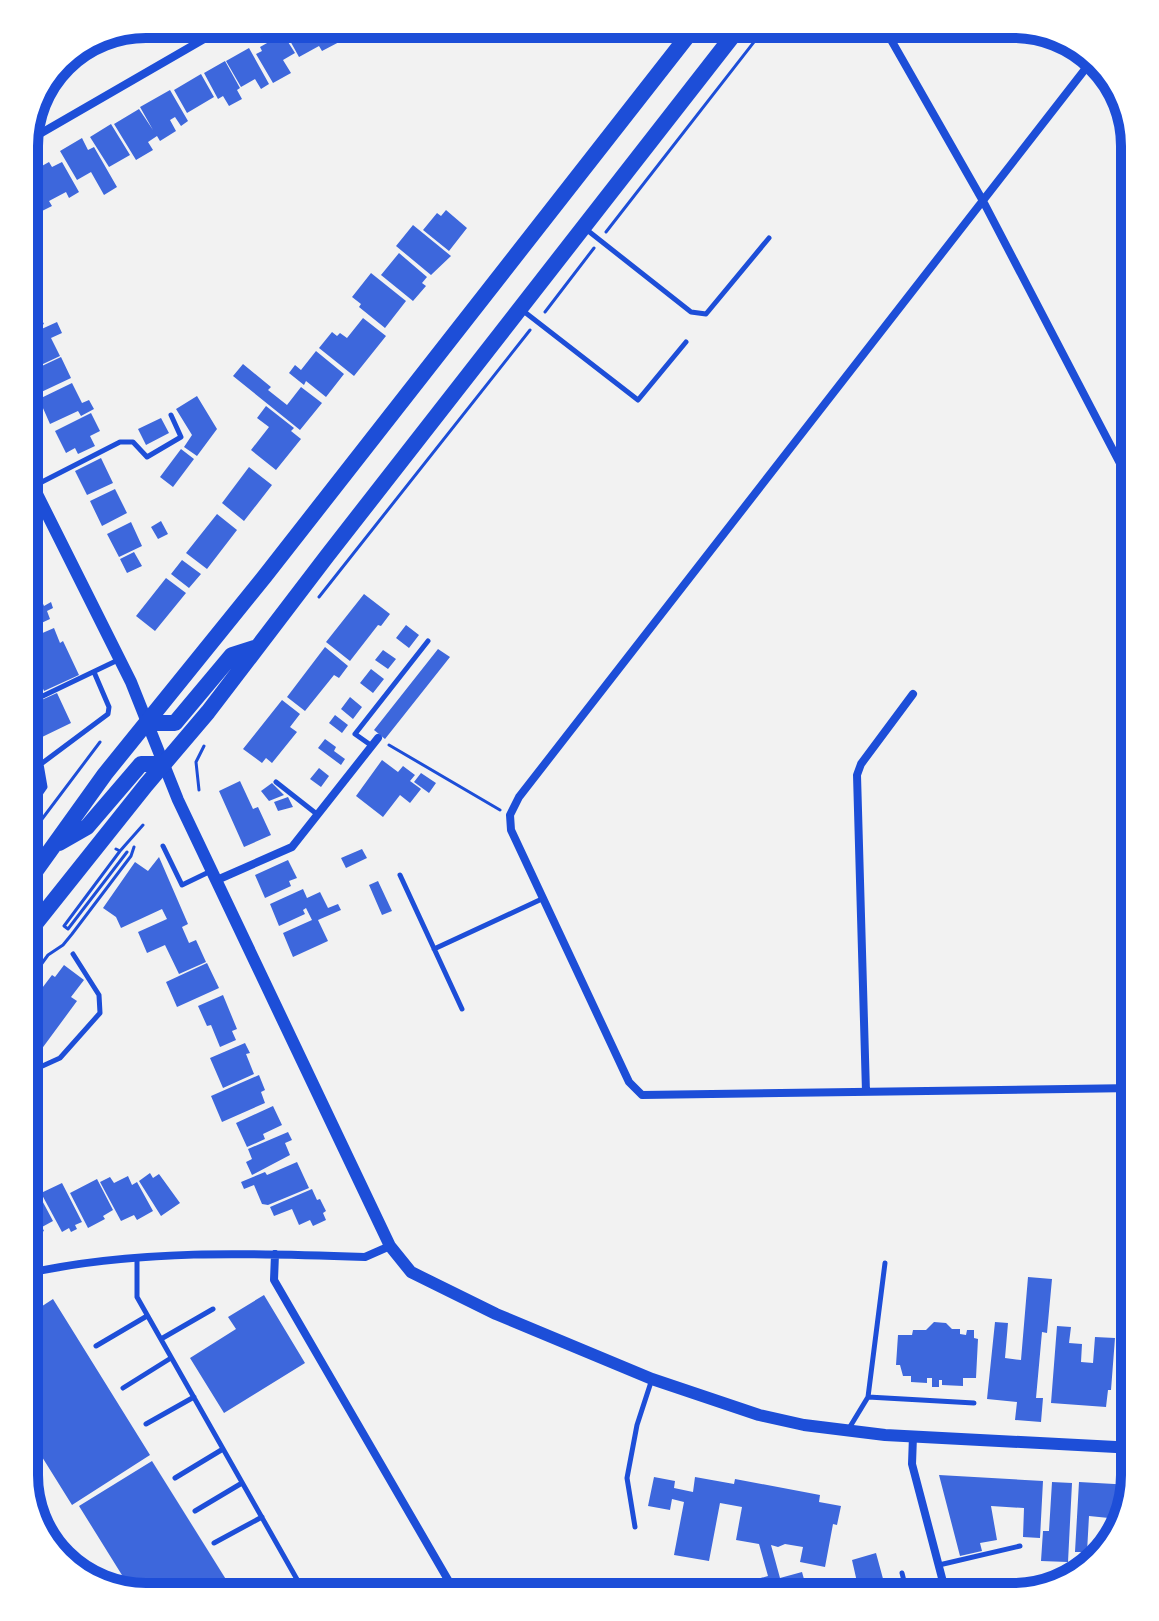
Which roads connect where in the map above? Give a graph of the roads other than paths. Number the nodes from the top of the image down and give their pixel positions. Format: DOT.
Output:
graph roads {
  1 [pos="206,38"];
  2 [pos="686,38"];
  3 [pos="731,38"];
  4 [pos="890,38"];
  5 [pos="1086,67"];
  6 [pos="39,134"];
  7 [pos="983,201"];
  8 [pos="584,228"];
  9 [pos="769,238"];
  10 [pos="521,309"];
  11 [pos="686,342"];
  12 [pos="171,415"];
  13 [pos="1121,465"];
  14 [pos="38,485"];
  15 [pos="38,495"];
  16 [pos="428,641"];
  17 [pos="257,647"];
  18 [pos="119,660"];
  19 [pos="94,672"];
  20 [pos="913,694"];
  21 [pos="38,698"];
  22 [pos="148,723"];
  23 [pos="375,742"];
  24 [pos="164,764"];
  25 [pos="276,782"];
  26 [pos="38,797"];
  27 [pos="318,815"];
  28 [pos="163,846"];
  29 [pos="53,847"];
  30 [pos="38,868"];
  31 [pos="214,875"];
  32 [pos="400,875"];
  33 [pos="545,898"];
  34 [pos="47,909"];
  35 [pos="38,920"];
  36 [pos="38,928"];
  37 [pos="434,949"];
  38 [pos="73,954"];
  39 [pos="462,1009"];
  40 [pos="38,1068"];
  41 [pos="1121,1088"];
  42 [pos="866,1092"];
  43 [pos="390,1246"];
  44 [pos="275,1254"];
  45 [pos="137,1257"];
  46 [pos="885,1263"];
  47 [pos="38,1272"];
  48 [pos="213,1309"];
  49 [pos="147,1316"];
  50 [pos="161,1339"];
  51 [pos="96,1346"];
  52 [pos="171,1358"];
  53 [pos="652,1379"];
  54 [pos="123,1388"];
  55 [pos="194,1397"];
  56 [pos="868,1397"];
  57 [pos="974,1403"];
  58 [pos="146,1424"];
  59 [pos="847,1431"];
  60 [pos="913,1436"];
  61 [pos="1121,1447"];
  62 [pos="223,1449"];
  63 [pos="175,1478"];
  64 [pos="242,1483"];
  65 [pos="195,1511"];
  66 [pos="262,1517"];
  67 [pos="635,1527"];
  68 [pos="214,1543"];
  69 [pos="1020,1546"];
  70 [pos="939,1565"];
  71 [pos="902,1573"];
  72 [pos="299,1583"];
  73 [pos="450,1583"];
  74 [pos="904,1583"];
  75 [pos="944,1583"];
  1 -- 6 [label="street"];
  2 -- 22 [label="highway"];
  3 -- 8 [label="highway"];
  4 -- 7 [label="street"];
  5 -- 7 [label="street"];
  7 -- 13 [label="street"];
  7 -- 33 [label="street"];
  8 -- 9 [label="lane"];
  8 -- 10 [label="highway"];
  10 -- 11 [label="lane"];
  10 -- 17 [label="highway"];
  12 -- 14 [label="lane"];
  15 -- 18 [label="street"];
  16 -- 23 [label="lane"];
  17 -- 22 [label="highway"];
  17 -- 24 [label="highway"];
  18 -- 19 [label="lane"];
  18 -- 22 [label="street"];
  19 -- 21 [label="lane"];
  19 -- 26 [label="lane"];
  20 -- 42 [label="street"];
  22 -- 24 [label="street"];
  22 -- 29 [label="highway"];
  23 -- 27 [label="street"];
  24 -- 29 [label="highway"];
  24 -- 31 [label="street"];
  24 -- 34 [label="highway"];
  25 -- 27 [label="lane"];
  27 -- 31 [label="street"];
  28 -- 31 [label="lane"];
  29 -- 30 [label="highway"];
  31 -- 43 [label="street"];
  32 -- 37 [label="lane"];
  33 -- 37 [label="lane"];
  33 -- 42 [label="street"];
  34 -- 35 [label="highway"];
  34 -- 36 [label="lane"];
  37 -- 39 [label="lane"];
  38 -- 40 [label="lane"];
  41 -- 42 [label="street"];
  43 -- 44 [label="street"];
  43 -- 53 [label="street"];
  44 -- 45 [label="street"];
  44 -- 73 [label="street"];
  45 -- 47 [label="street"];
  45 -- 49 [label="lane"];
  46 -- 56 [label="lane"];
  48 -- 50 [label="lane"];
  49 -- 50 [label="lane"];
  49 -- 51 [label="lane"];
  50 -- 52 [label="lane"];
  52 -- 54 [label="lane"];
  52 -- 55 [label="lane"];
  53 -- 59 [label="street"];
  53 -- 67 [label="lane"];
  55 -- 58 [label="lane"];
  55 -- 62 [label="lane"];
  56 -- 57 [label="lane"];
  56 -- 59 [label="lane"];
  59 -- 60 [label="street"];
  60 -- 61 [label="street"];
  60 -- 70 [label="street"];
  62 -- 63 [label="lane"];
  62 -- 64 [label="lane"];
  64 -- 65 [label="lane"];
  64 -- 66 [label="lane"];
  66 -- 68 [label="lane"];
  66 -- 72 [label="lane"];
  69 -- 70 [label="lane"];
  70 -- 75 [label="street"];
  71 -- 74 [label="lane"];
}
